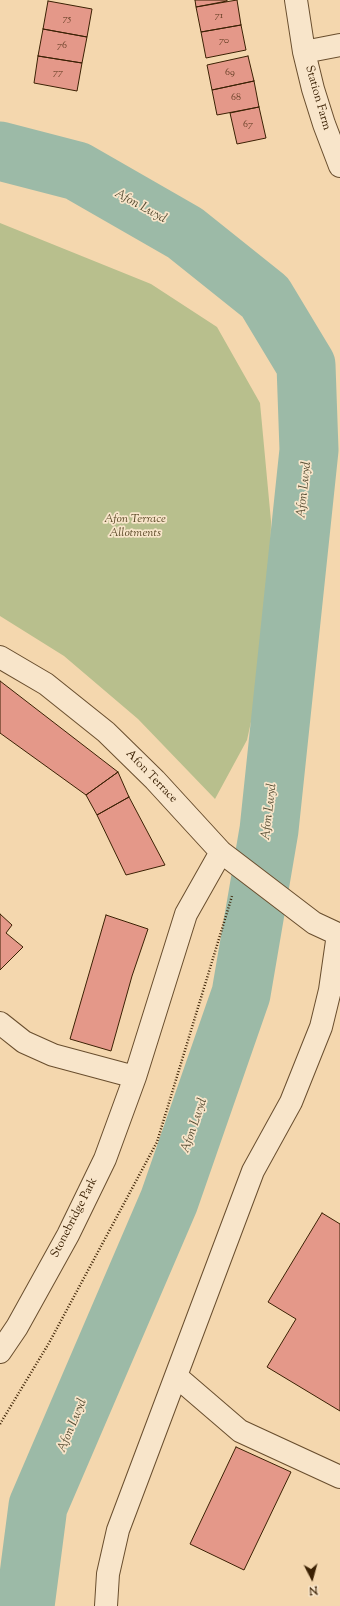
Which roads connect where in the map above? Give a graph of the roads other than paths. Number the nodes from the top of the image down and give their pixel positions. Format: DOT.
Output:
graph roads {
  1 [pos="296,0"];
  2 [pos="340,45"];
  3 [pos="304,52"];
  4 [pos="340,166"];
  5 [pos="0,657"];
  6 [pos="221,852"];
  7 [pos="339,935"];
  8 [pos="335,990"];
  9 [pos="0,1023"];
  10 [pos="135,1077"];
  11 [pos="0,1352"];
  12 [pos="176,1376"];
  13 [pos="340,1477"];
  14 [pos="106,1606"];
  1 -- 3 [label="street, Station Farm"];
  2 -- 3 [label="street, Station Farm"];
  3 -- 4 [label="street, Station Farm"];
  5 -- 6 [label="street, Afon Terrace"];
  6 -- 7 [label="street, Afon Terrace"];
  6 -- 10 [label="street, Stonebridge Park"];
  7 -- 8 [label="street"];
  8 -- 12 [label="street"];
  9 -- 10 [label="street"];
  10 -- 11 [label="street, Stonebridge Park"];
  12 -- 13 [label="street"];
  12 -- 14 [label="street"];
}
